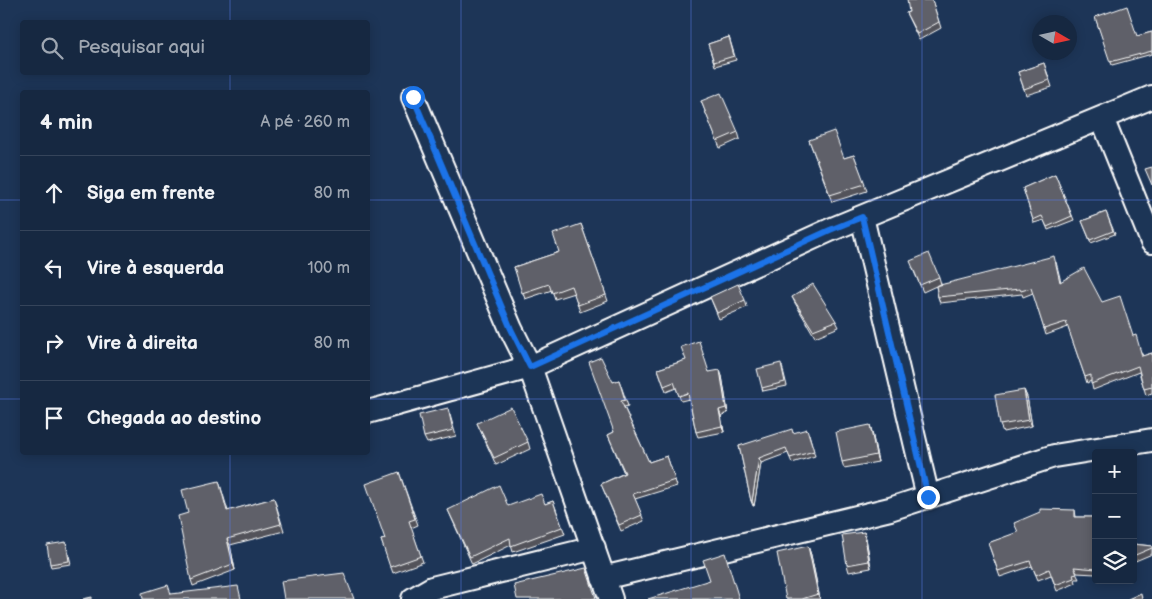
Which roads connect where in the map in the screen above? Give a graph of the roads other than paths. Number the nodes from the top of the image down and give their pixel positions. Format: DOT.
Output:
graph roads {
  1 [pos="413,97"];
  2 [pos="1152,97"];
  3 [pos="1102,118"];
  4 [pos="862,217"];
  5 [pos="1152,242"];
  6 [pos="530,367"];
  7 [pos="370,411"];
  8 [pos="1152,440"];
  9 [pos="928,497"];
  10 [pos="594,548"];
  11 [pos="607,589"];
  12 [pos="413,599"];
  1 -- 6 [label="street"];
  2 -- 3 [label="street"];
  3 -- 4 [label="street"];
  3 -- 5 [label="street"];
  4 -- 6 [label="street"];
  4 -- 9 [label="street"];
  6 -- 7 [label="street"];
  6 -- 10 [label="street"];
  8 -- 9 [label="street"];
  9 -- 11 [label="street"];
  10 -- 11 [label="street"];
  10 -- 12 [label="street"];
}
